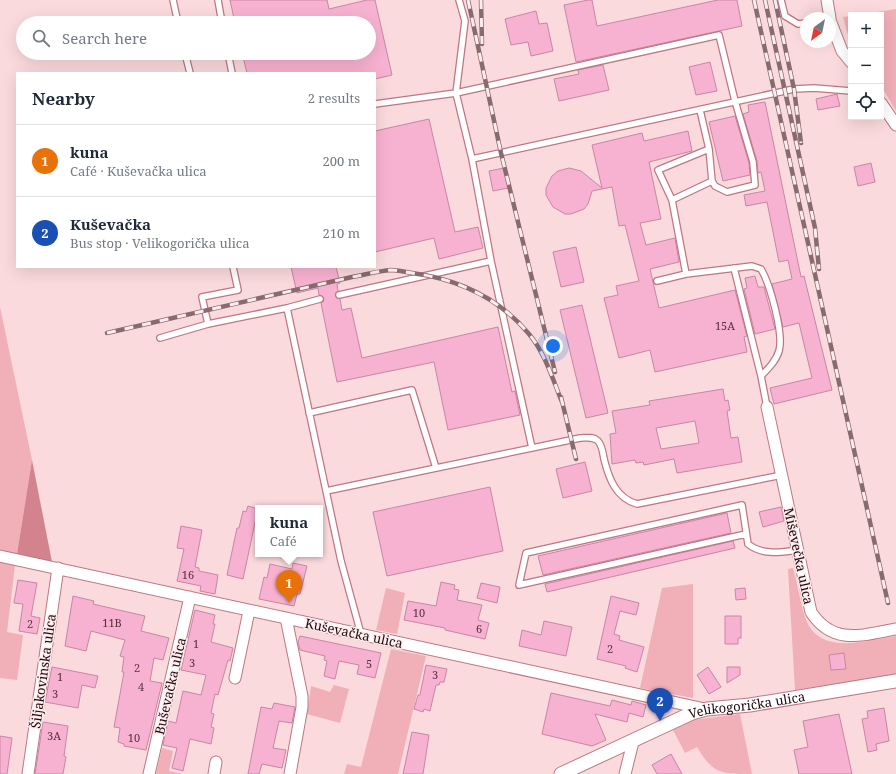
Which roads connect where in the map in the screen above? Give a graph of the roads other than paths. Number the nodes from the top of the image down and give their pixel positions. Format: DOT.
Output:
graph roads {
  1 [pos="173,0"];
  2 [pos="218,0"];
  3 [pos="459,0"];
  4 [pos="781,0"];
  5 [pos="826,0"];
  6 [pos="829,12"];
  7 [pos="176,16"];
  8 [pos="221,16"];
  9 [pos="800,24"];
  10 [pos="836,35"];
  11 [pos="848,58"];
  12 [pos="187,60"];
  13 [pos="229,60"];
  14 [pos="190,72"];
  15 [pos="232,72"];
  16 [pos="848,91"];
  17 [pos="456,93"];
  18 [pos="735,101"];
  19 [pos="376,104"];
  20 [pos="884,107"];
  21 [pos="700,110"];
  22 [pos="896,125"];
  23 [pos="708,149"];
  24 [pos="472,159"];
  25 [pos="712,181"];
  26 [pos="672,200"];
  27 [pos="491,261"];
  28 [pos="233,268"];
  29 [pos="734,268"];
  30 [pos="686,274"];
  31 [pos="658,282"];
  32 [pos="339,295"];
  33 [pos="320,299"];
  34 [pos="287,308"];
  35 [pos="208,324"];
  36 [pos="160,338"];
  37 [pos="761,376"];
  38 [pos="767,407"];
  39 [pos="309,413"];
  40 [pos="532,448"];
  41 [pos="436,468"];
  42 [pos="782,475"];
  43 [pos="326,491"];
  44 [pos="746,534"];
  45 [pos="798,550"];
  46 [pos="0,556"];
  47 [pos="58,568"];
  48 [pos="190,598"];
  49 [pos="249,611"];
  50 [pos="286,618"];
  51 [pos="896,629"];
  52 [pos="361,635"];
  53 [pos="235,678"];
  54 [pos="896,681"];
  55 [pos="707,709"];
  56 [pos="633,742"];
  57 [pos="216,762"];
  58 [pos="28,774"];
  59 [pos="150,774"];
  60 [pos="214,774"];
  61 [pos="290,774"];
  62 [pos="561,774"];
  63 [pos="625,774"];
  1 -- 7 [label="lane"];
  2 -- 8 [label="lane"];
  3 -- 17 [label="lane"];
  4 -- 9 [label="lane"];
  5 -- 6 [label="street"];
  10 -- 11 [label="street"];
  12 -- 14 [label="lane"];
  13 -- 15 [label="lane"];
  16 -- 18 [label="lane"];
  17 -- 18 [label="lane"];
  17 -- 19 [label="lane"];
  17 -- 24 [label="lane"];
  18 -- 21 [label="lane"];
  18 -- 25 [label="lane"];
  20 -- 22 [label="street"];
  21 -- 23 [label="lane"];
  21 -- 24 [label="lane"];
  23 -- 25 [label="lane"];
  23 -- 26 [label="lane"];
  24 -- 27 [label="lane"];
  25 -- 26 [label="lane"];
  26 -- 30 [label="lane"];
  27 -- 32 [label="lane"];
  27 -- 40 [label="lane"];
  28 -- 35 [label="lane"];
  29 -- 30 [label="lane"];
  29 -- 37 [label="lane"];
  29 -- 37 [label="lane"];
  30 -- 31 [label="lane"];
  33 -- 34 [label="lane"];
  34 -- 35 [label="lane"];
  34 -- 39 [label="lane"];
  35 -- 36 [label="lane"];
  37 -- 38 [label="lane"];
  38 -- 42 [label="street, Miševečka ulica"];
  39 -- 41 [label="lane"];
  39 -- 43 [label="lane"];
  40 -- 41 [label="lane"];
  40 -- 42 [label="lane"];
  41 -- 43 [label="lane"];
  42 -- 45 [label="street, Miševečka ulica"];
  43 -- 52 [label="lane"];
  44 -- 44 [label="lane"];
  44 -- 45 [label="lane"];
  45 -- 51 [label="street, Miševečka ulica"];
  46 -- 47 [label="street, Kuševačka ulica"];
  47 -- 48 [label="street, Kuševačka ulica"];
  47 -- 58 [label="street, Šiljakovinska ulica"];
  48 -- 49 [label="street, Kuševačka ulica"];
  48 -- 59 [label="street, Buševačka ulica"];
  49 -- 50 [label="street, Kuševačka ulica"];
  49 -- 53 [label="street"];
  50 -- 52 [label="street, Kuševačka ulica"];
  50 -- 61 [label="street"];
  52 -- 55 [label="street, Kuševačka ulica"];
  54 -- 55 [label="street, Velikogorička ulica"];
  55 -- 56 [label="street, Velikogorička ulica"];
  56 -- 62 [label="street, Velikogorička ulica"];
  56 -- 63 [label="street"];
  57 -- 60 [label="street"];
}
